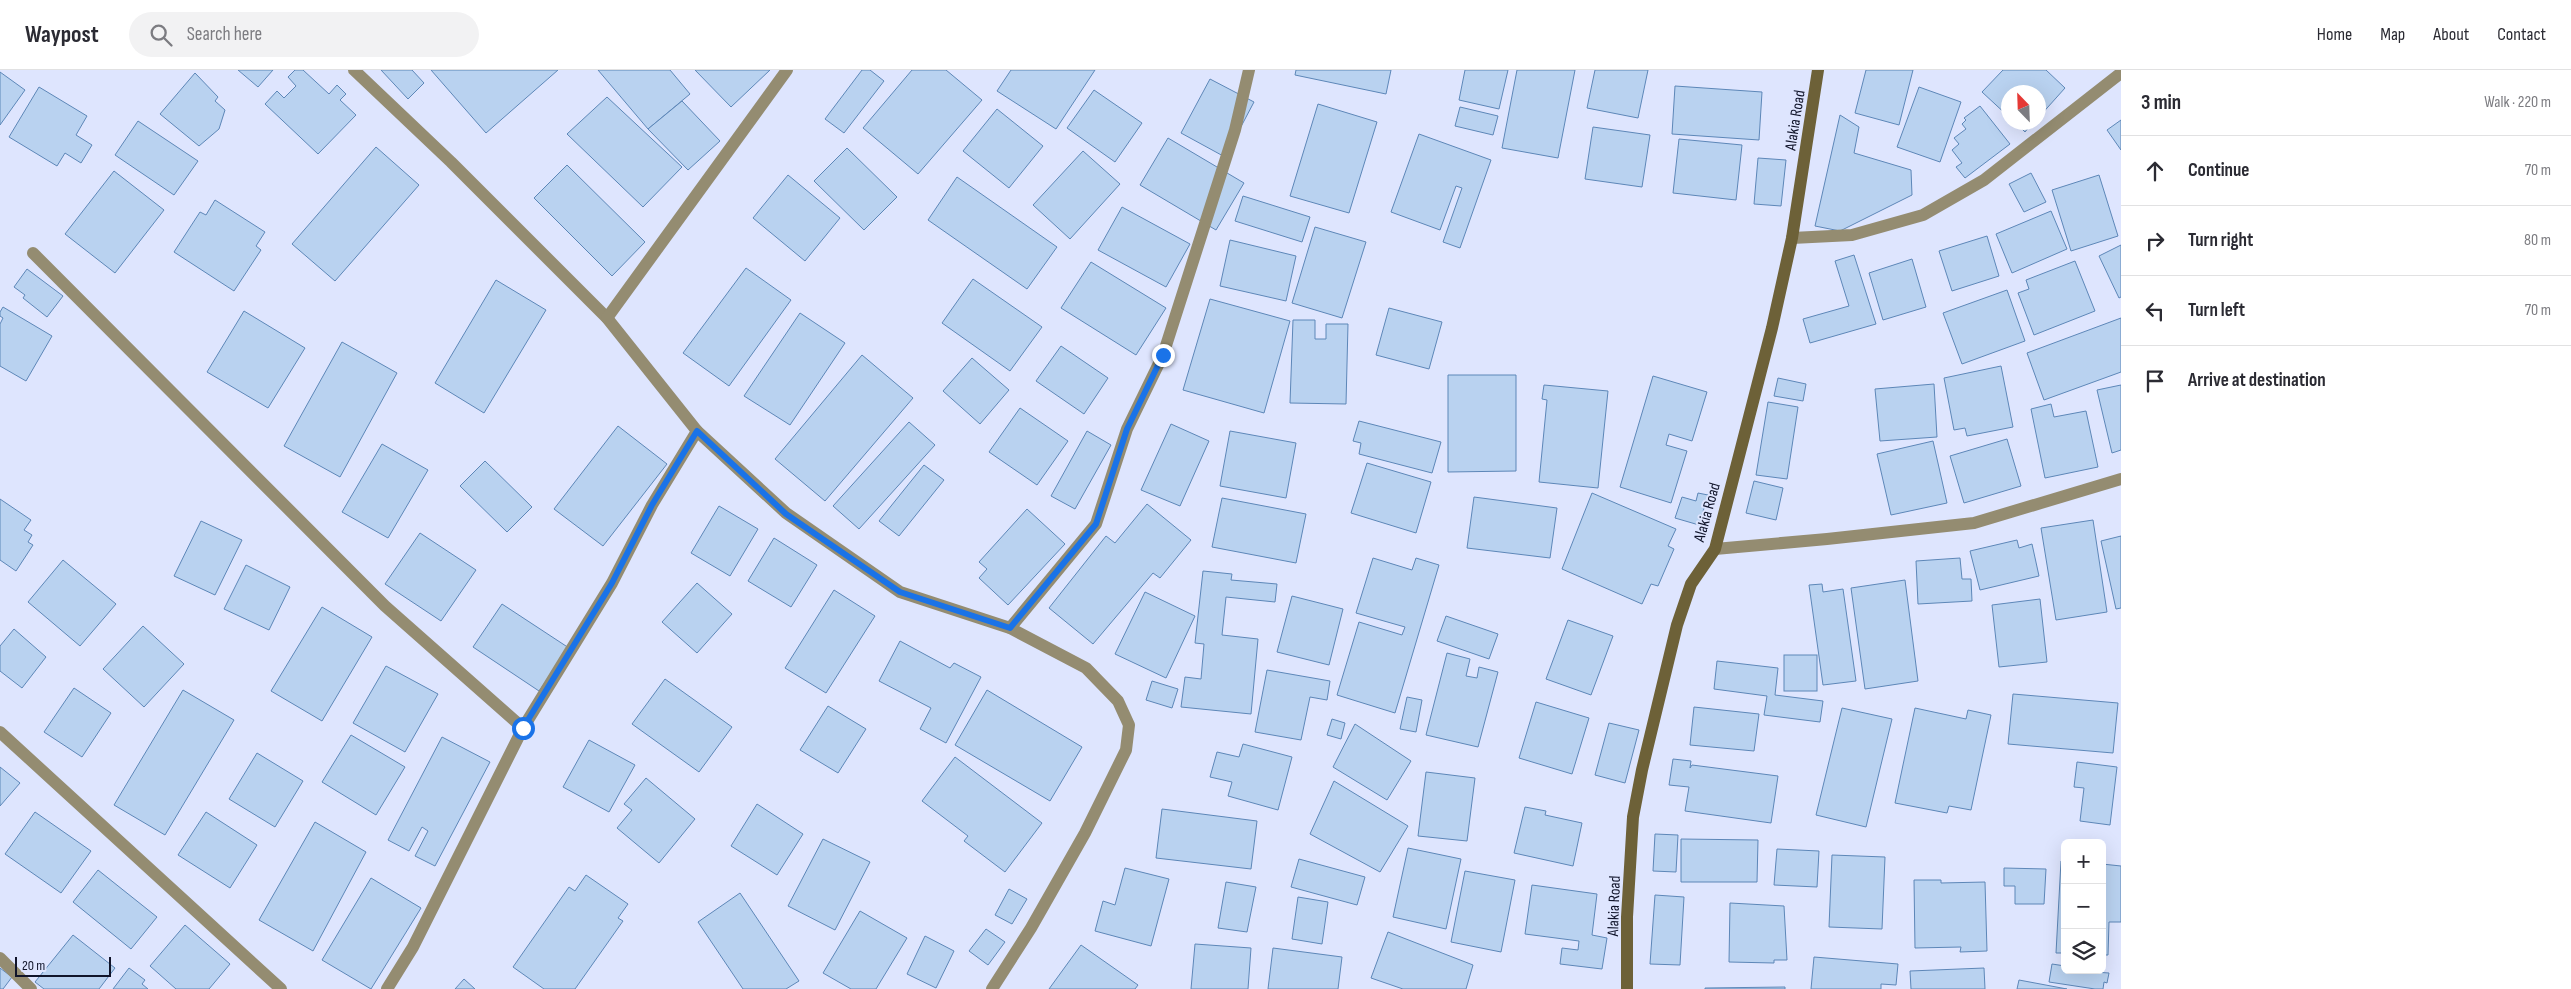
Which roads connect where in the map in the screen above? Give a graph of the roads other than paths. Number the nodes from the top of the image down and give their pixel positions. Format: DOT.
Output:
graph roads {
  1 [pos="354,70"];
  2 [pos="787,70"];
  3 [pos="1249,70"];
  4 [pos="1815,71"];
  5 [pos="2121,73"];
  6 [pos="1792,238"];
  7 [pos="33,253"];
  8 [pos="607,318"];
  9 [pos="697,431"];
  10 [pos="2121,479"];
  11 [pos="1714,548"];
  12 [pos="1010,628"];
  13 [pos="523,728"];
  14 [pos="0,732"];
  15 [pos="0,958"];
  16 [pos="31,989"];
  17 [pos="281,989"];
  18 [pos="387,989"];
  19 [pos="992,989"];
  20 [pos="1627,989"];
  1 -- 8 [label="street"];
  2 -- 8 [label="street"];
  3 -- 12 [label="street"];
  4 -- 6 [label="street, Alakia Road"];
  5 -- 6 [label="street"];
  6 -- 11 [label="street, Alakia Road"];
  7 -- 13 [label="street"];
  8 -- 9 [label="street"];
  9 -- 12 [label="street"];
  9 -- 13 [label="street"];
  10 -- 11 [label="street"];
  11 -- 20 [label="street, Alakia Road"];
  12 -- 19 [label="street"];
  13 -- 18 [label="street"];
  14 -- 17 [label="street"];
  15 -- 16 [label="street"];
}
